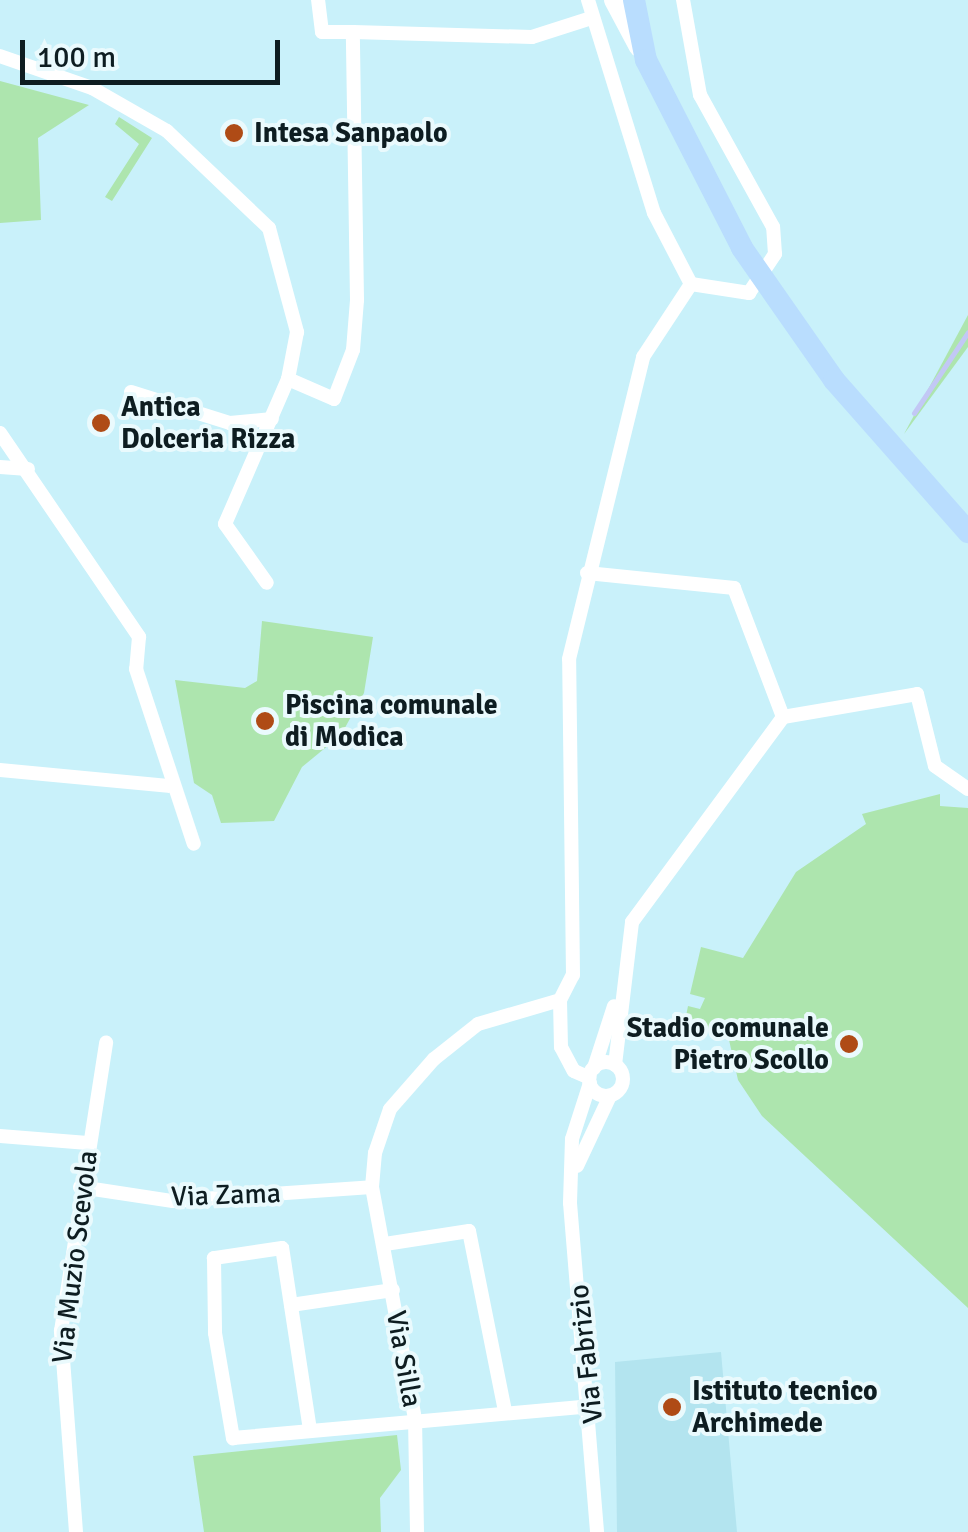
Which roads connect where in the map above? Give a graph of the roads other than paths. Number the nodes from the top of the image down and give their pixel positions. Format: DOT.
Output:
graph roads {
  1 [pos="318,0"];
  2 [pos="588,0"];
  3 [pos="614,0"];
  4 [pos="634,0"];
  5 [pos="684,0"];
  6 [pos="588,19"];
  7 [pos="353,32"];
  8 [pos="0,56"];
  9 [pos="646,60"];
  10 [pos="28,66"];
  11 [pos="0,68"];
  12 [pos="691,284"];
  13 [pos="288,378"];
  14 [pos="132,392"];
  15 [pos="272,419"];
  16 [pos="0,433"];
  17 [pos="0,467"];
  18 [pos="28,469"];
  19 [pos="968,532"];
  20 [pos="587,574"];
  21 [pos="267,582"];
  22 [pos="784,718"];
  23 [pos="0,770"];
  24 [pos="168,786"];
  25 [pos="968,789"];
  26 [pos="194,844"];
  27 [pos="620,992"];
  28 [pos="560,1000"];
  29 [pos="106,1042"];
  30 [pos="615,1065"];
  31 [pos="591,1076"];
  32 [pos="610,1096"];
  33 [pos="0,1136"];
  34 [pos="88,1142"];
  35 [pos="573,1176"];
  36 [pos="80,1186"];
  37 [pos="372,1187"];
  38 [pos="386,1244"];
  39 [pos="392,1290"];
  40 [pos="291,1304"];
  41 [pos="594,1406"];
  42 [pos="506,1411"];
  43 [pos="415,1419"];
  44 [pos="310,1430"];
  45 [pos="76,1532"];
  46 [pos="417,1532"];
  47 [pos="597,1532"];
  1 -- 7 [label="street"];
  2 -- 6 [label="street"];
  3 -- 9 [label="main road"];
  4 -- 9 [label="main road"];
  5 -- 12 [label="street"];
  6 -- 7 [label="street"];
  6 -- 12 [label="street"];
  7 -- 13 [label="street"];
  8 -- 10 [label="street"];
  9 -- 19 [label="main road"];
  10 -- 11 [label="street"];
  10 -- 13 [label="street"];
  12 -- 20 [label="street"];
  13 -- 15 [label="street"];
  14 -- 15 [label="street"];
  15 -- 21 [label="street"];
  16 -- 18 [label="street"];
  17 -- 18 [label="street"];
  18 -- 24 [label="street"];
  20 -- 22 [label="street"];
  20 -- 28 [label="street"];
  22 -- 25 [label="street"];
  22 -- 27 [label="street"];
  23 -- 24 [label="street"];
  24 -- 26 [label="street"];
  27 -- 30 [label="street"];
  27 -- 31 [label="street, Via Fabrizio"];
  28 -- 31 [label="street"];
  28 -- 37 [label="street"];
  29 -- 34 [label="street, Via Muzio Scevola"];
  30 -- 31 [label="street"];
  30 -- 32 [label="street"];
  31 -- 32 [label="street"];
  31 -- 35 [label="street, Via Fabrizio"];
  32 -- 35 [label="street"];
  33 -- 34 [label="street"];
  34 -- 36 [label="street, Via Muzio Scevola"];
  35 -- 41 [label="street, Via Fabrizio"];
  36 -- 37 [label="street, Via Zama"];
  36 -- 45 [label="street, Via Muzio Scevola"];
  37 -- 38 [label="street, Via Silla"];
  38 -- 39 [label="street, Via Silla"];
  38 -- 42 [label="street"];
  39 -- 40 [label="street"];
  39 -- 43 [label="street, Via Silla"];
  40 -- 44 [label="street"];
  40 -- 44 [label="street"];
  41 -- 42 [label="street"];
  41 -- 47 [label="street, Via Fabrizio"];
  42 -- 43 [label="street"];
  43 -- 44 [label="street"];
  43 -- 46 [label="street, Via Silla"];
}
